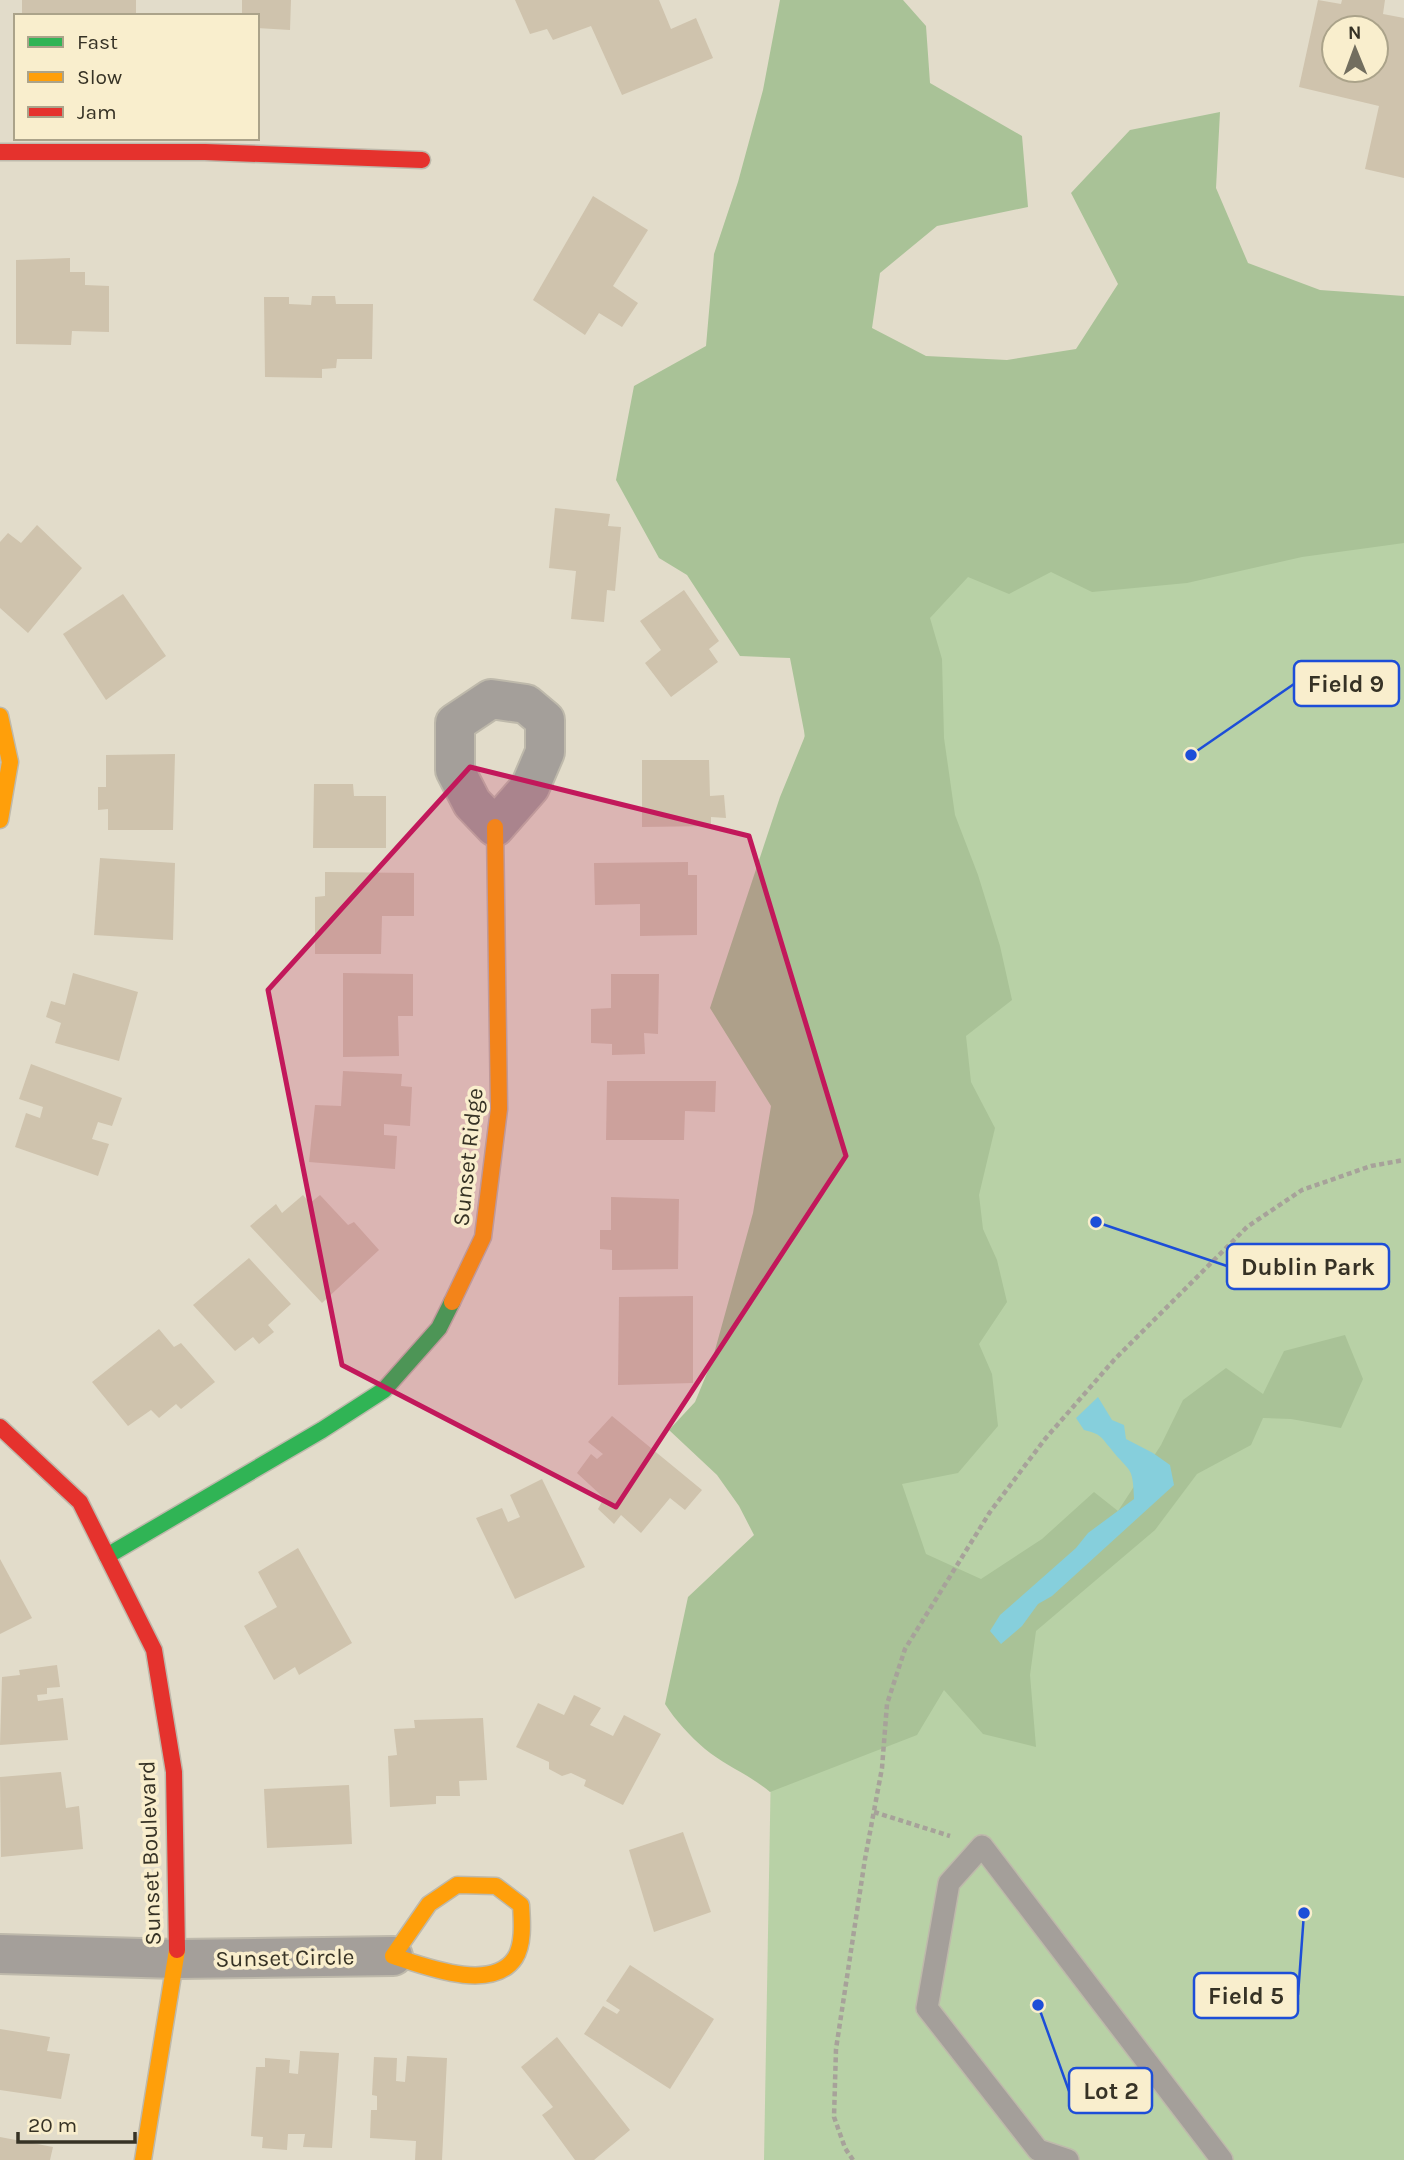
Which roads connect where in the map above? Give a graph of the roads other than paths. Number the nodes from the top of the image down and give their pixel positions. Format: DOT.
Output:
graph roads {
  1 [pos="0,152"];
  2 [pos="422,160"];
  3 [pos="0,716"];
  4 [pos="0,820"];
  5 [pos="495,827"];
  6 [pos="0,1427"];
  7 [pos="107,1556"];
  8 [pos="0,1954"];
  9 [pos="393,1956"];
  10 [pos="177,1959"];
  11 [pos="144,2160"];
  12 [pos="1068,2160"];
  13 [pos="1222,2160"];
  1 -- 2 [label="street"];
  3 -- 4 [label="street"];
  5 -- 7 [label="street, Sunset Ridge"];
  6 -- 7 [label="street, Sunset Boulevard"];
  7 -- 10 [label="street, Sunset Boulevard"];
  8 -- 10 [label="street, Sunset Circle"];
  9 -- 9 [label="street"];
  9 -- 10 [label="street, Sunset Circle"];
  10 -- 11 [label="street, Sunset Boulevard"];
  12 -- 13 [label="lane"];
}
